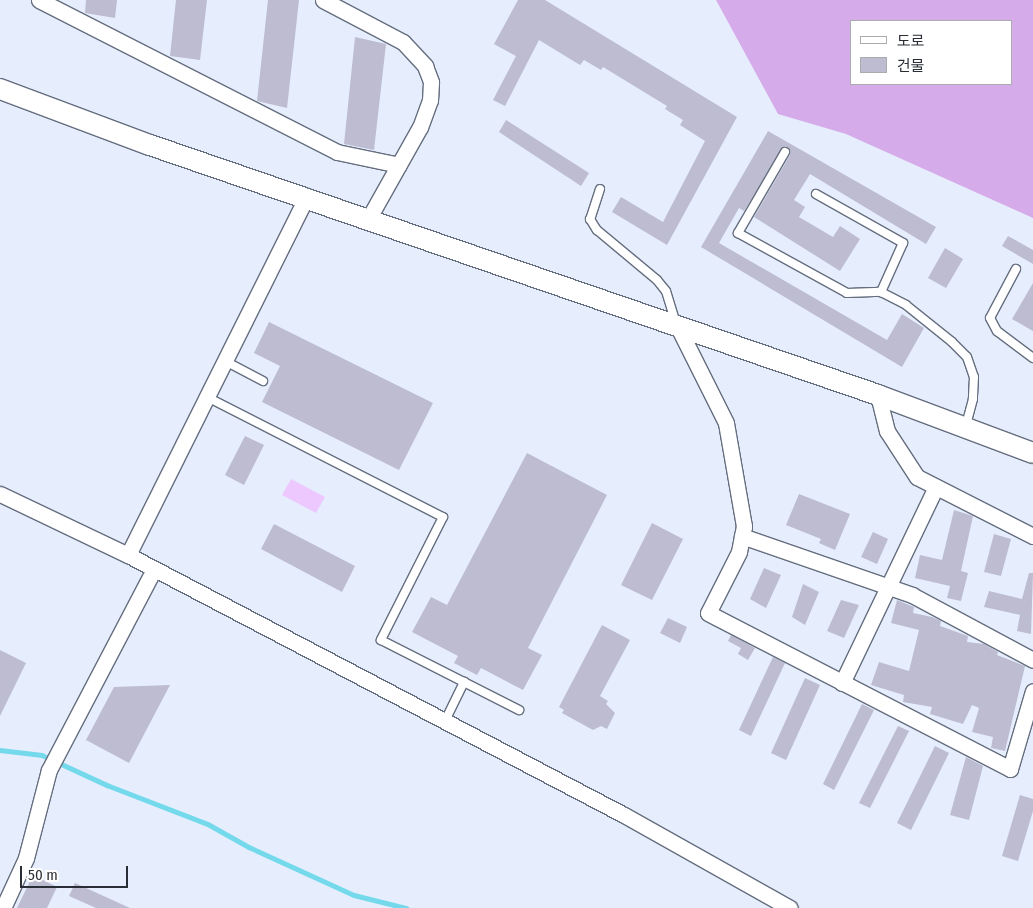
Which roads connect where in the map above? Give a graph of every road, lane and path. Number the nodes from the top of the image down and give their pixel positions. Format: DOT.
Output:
graph roads {
  1 [pos="39,0"];
  2 [pos="323,0"];
  3 [pos="0,89"];
  4 [pos="786,152"];
  5 [pos="399,165"];
  6 [pos="600,189"];
  7 [pos="816,194"];
  8 [pos="307,196"];
  9 [pos="369,218"];
  10 [pos="1016,269"];
  11 [pos="881,292"];
  12 [pos="678,328"];
  13 [pos="1033,358"];
  14 [pos="225,361"];
  15 [pos="263,381"];
  16 [pos="878,395"];
  17 [pos="207,397"];
  18 [pos="965,428"];
  19 [pos="1033,453"];
  20 [pos="935,489"];
  21 [pos="0,494"];
  22 [pos="742,536"];
  23 [pos="1033,536"];
  24 [pos="128,555"];
  25 [pos="154,569"];
  26 [pos="887,586"];
  27 [pos="1033,660"];
  28 [pos="464,682"];
  29 [pos="842,683"];
  30 [pos="1033,691"];
  31 [pos="519,710"];
  32 [pos="444,723"];
  33 [pos="3,908"];
  34 [pos="790,908"];
  1 -- 5 [label="street"];
  2 -- 5 [label="street"];
  3 -- 8 [label="street"];
  4 -- 11 [label="lane"];
  5 -- 9 [label="street"];
  6 -- 12 [label="lane"];
  7 -- 11 [label="lane"];
  8 -- 9 [label="street"];
  8 -- 14 [label="street"];
  9 -- 12 [label="street"];
  10 -- 13 [label="lane"];
  11 -- 18 [label="lane"];
  12 -- 16 [label="street"];
  12 -- 22 [label="street"];
  14 -- 15 [label="lane"];
  14 -- 17 [label="street"];
  16 -- 18 [label="street"];
  16 -- 20 [label="street"];
  17 -- 24 [label="street"];
  17 -- 28 [label="lane"];
  18 -- 19 [label="street"];
  20 -- 23 [label="street"];
  20 -- 26 [label="street"];
  21 -- 24 [label="street"];
  22 -- 26 [label="street"];
  22 -- 29 [label="street"];
  24 -- 25 [label="street"];
  25 -- 32 [label="street"];
  25 -- 33 [label="street"];
  26 -- 27 [label="street"];
  26 -- 29 [label="street"];
  28 -- 31 [label="lane"];
  28 -- 32 [label="lane"];
  29 -- 30 [label="street"];
  32 -- 34 [label="street"];
}
